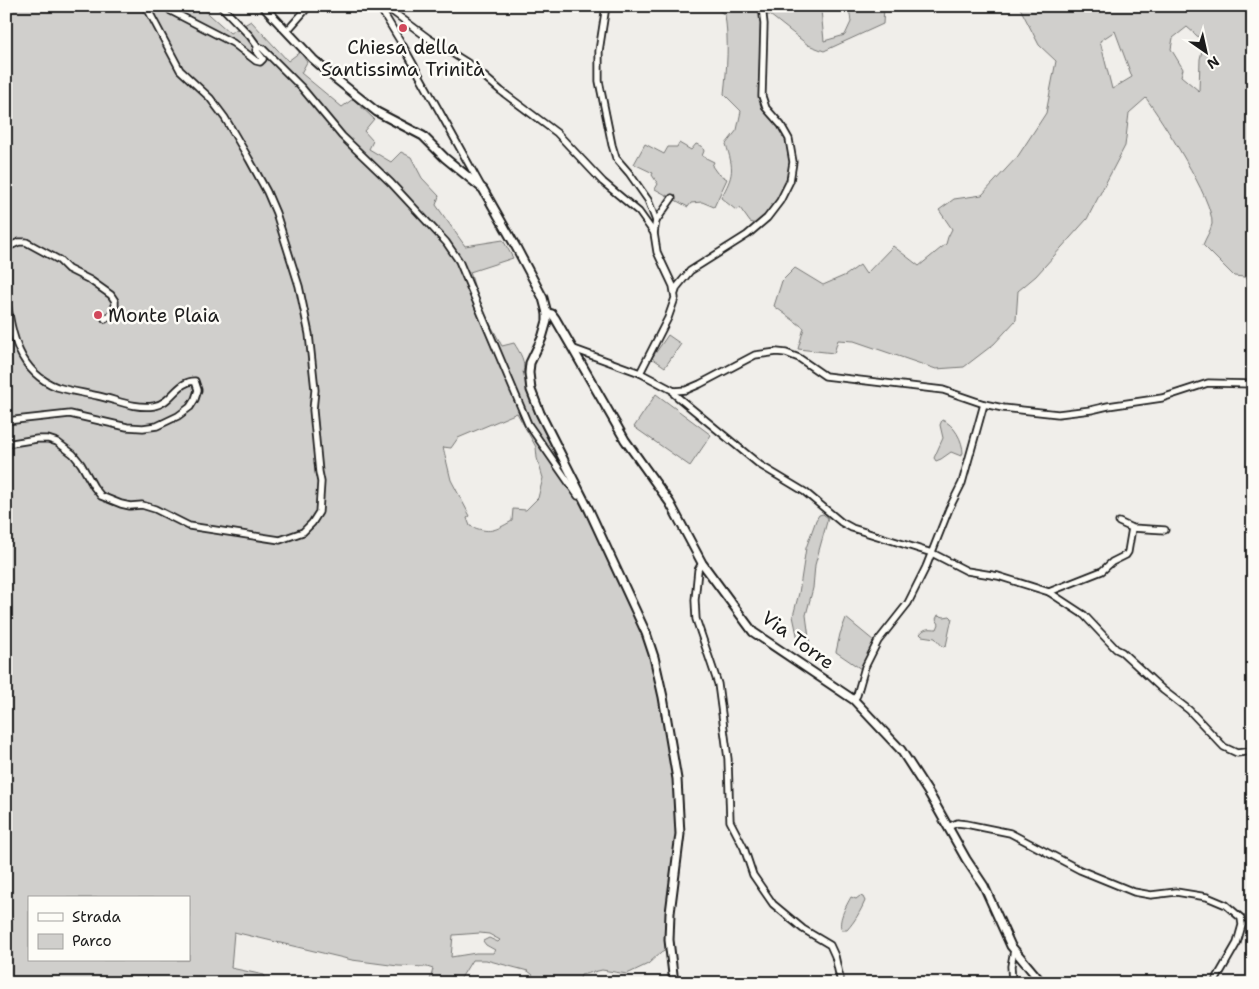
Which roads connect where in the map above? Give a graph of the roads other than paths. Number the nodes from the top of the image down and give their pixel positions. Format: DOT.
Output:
graph roads {
  1 [pos="146,6"];
  2 [pos="166,6"];
  3 [pos="221,6"];
  4 [pos="263,6"];
  5 [pos="309,6"];
  6 [pos="379,6"];
  7 [pos="385,6"];
  8 [pos="606,6"];
  9 [pos="762,6"];
  10 [pos="287,31"];
  11 [pos="258,47"];
  12 [pos="483,189"];
  13 [pos="672,198"];
  14 [pos="656,221"];
  15 [pos="654,233"];
  16 [pos="6,248"];
  17 [pos="675,293"];
  18 [pos="6,296"];
  19 [pos="547,313"];
  20 [pos="106,319"];
  21 [pos="574,349"];
  22 [pos="640,373"];
  23 [pos="1253,384"];
  24 [pos="674,391"];
  25 [pos="984,404"];
  26 [pos="6,421"];
  27 [pos="6,444"];
  28 [pos="581,495"];
  29 [pos="1119,522"];
  30 [pos="1132,528"];
  31 [pos="1165,530"];
  32 [pos="932,553"];
  33 [pos="702,563"];
  34 [pos="1049,592"];
  35 [pos="854,700"];
  36 [pos="1253,751"];
  37 [pos="948,827"];
  38 [pos="1014,950"];
  39 [pos="674,983"];
  40 [pos="841,983"];
  41 [pos="1012,983"];
  42 [pos="1042,983"];
  43 [pos="1214,983"];
  1 -- 27 [label="street"];
  2 -- 11 [label="street"];
  3 -- 11 [label="street"];
  4 -- 10 [label="main road"];
  5 -- 10 [label="street"];
  6 -- 12 [label="street"];
  7 -- 15 [label="street"];
  8 -- 14 [label="street"];
  9 -- 17 [label="street"];
  10 -- 12 [label="main road"];
  11 -- 28 [label="street"];
  12 -- 19 [label="main road"];
  13 -- 14 [label="street"];
  14 -- 15 [label="street"];
  15 -- 17 [label="street"];
  16 -- 20 [label="street"];
  17 -- 22 [label="street"];
  18 -- 26 [label="street"];
  19 -- 21 [label="main road, Via Torre"];
  19 -- 28 [label="main road"];
  21 -- 22 [label="street"];
  21 -- 33 [label="main road, Via Torre"];
  22 -- 24 [label="street"];
  23 -- 25 [label="street"];
  24 -- 25 [label="street"];
  24 -- 32 [label="street"];
  25 -- 32 [label="street"];
  28 -- 39 [label="main road"];
  29 -- 30 [label="street"];
  30 -- 31 [label="street"];
  30 -- 34 [label="street"];
  32 -- 34 [label="street"];
  32 -- 35 [label="street"];
  33 -- 35 [label="main road, Via Torre"];
  33 -- 40 [label="street"];
  34 -- 36 [label="street"];
  35 -- 37 [label="main road, Via Torre"];
  37 -- 38 [label="main road, Via Torre"];
  37 -- 43 [label="street"];
  38 -- 41 [label="street"];
  38 -- 42 [label="main road, Via Torre"];
}
